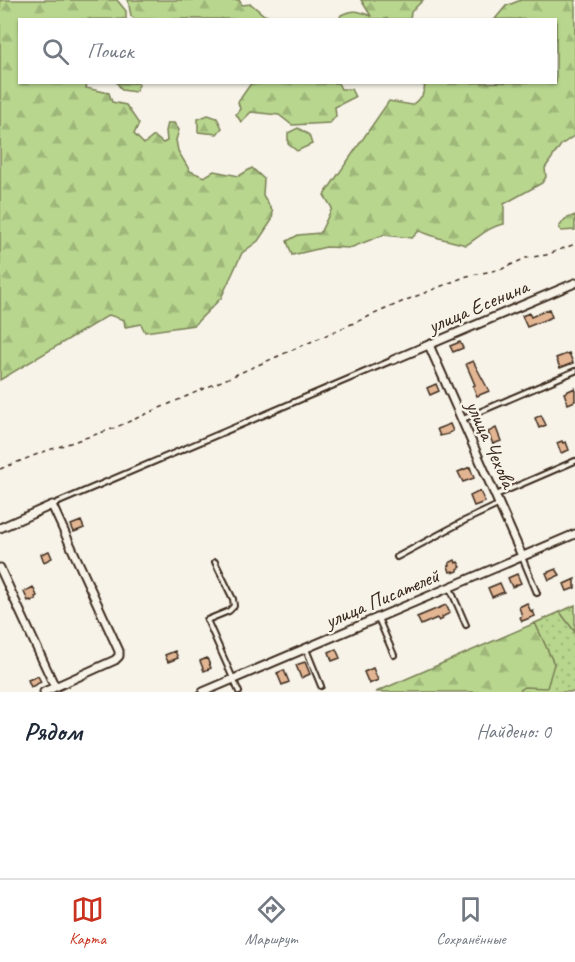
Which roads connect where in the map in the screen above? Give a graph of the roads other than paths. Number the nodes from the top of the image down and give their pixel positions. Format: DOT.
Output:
graph roads {
  1 [pos="575,283"];
  2 [pos="429,345"];
  3 [pos="393,360"];
  4 [pos="575,371"];
  5 [pos="462,420"];
  6 [pos="575,461"];
  7 [pos="495,495"];
  8 [pos="499,504"];
  9 [pos="52,505"];
  10 [pos="0,528"];
  11 [pos="575,534"];
  12 [pos="522,556"];
  13 [pos="397,557"];
  14 [pos="215,561"];
  15 [pos="0,568"];
  16 [pos="449,587"];
  17 [pos="537,593"];
  18 [pos="378,617"];
  19 [pos="466,625"];
  20 [pos="306,648"];
  21 [pos="394,655"];
  22 [pos="233,679"];
  23 [pos="321,686"];
  24 [pos="55,687"];
  25 [pos="44,692"];
  26 [pos="202,692"];
  27 [pos="239,692"];
  1 -- 2 [label="street, улица Есенина"];
  2 -- 3 [label="street, улица Есенина"];
  2 -- 5 [label="street, улица Чехова"];
  3 -- 9 [label="lane"];
  4 -- 5 [label="lane"];
  5 -- 7 [label="street, улица Чехова"];
  6 -- 7 [label="lane"];
  7 -- 8 [label="street, улица Чехова"];
  8 -- 12 [label="street, улица Чехова"];
  8 -- 13 [label="lane"];
  9 -- 10 [label="street"];
  9 -- 24 [label="street"];
  11 -- 12 [label="street, улица Писателей"];
  12 -- 16 [label="street, улица Писателей"];
  12 -- 17 [label="lane"];
  14 -- 22 [label="lane"];
  15 -- 24 [label="street"];
  16 -- 18 [label="street, улица Писателей"];
  16 -- 19 [label="lane"];
  18 -- 20 [label="street, улица Писателей"];
  18 -- 21 [label="lane"];
  20 -- 22 [label="street, улица Писателей"];
  20 -- 23 [label="lane"];
  22 -- 26 [label="street, улица Писателей"];
  22 -- 27 [label="lane"];
  24 -- 25 [label="street"];
}
